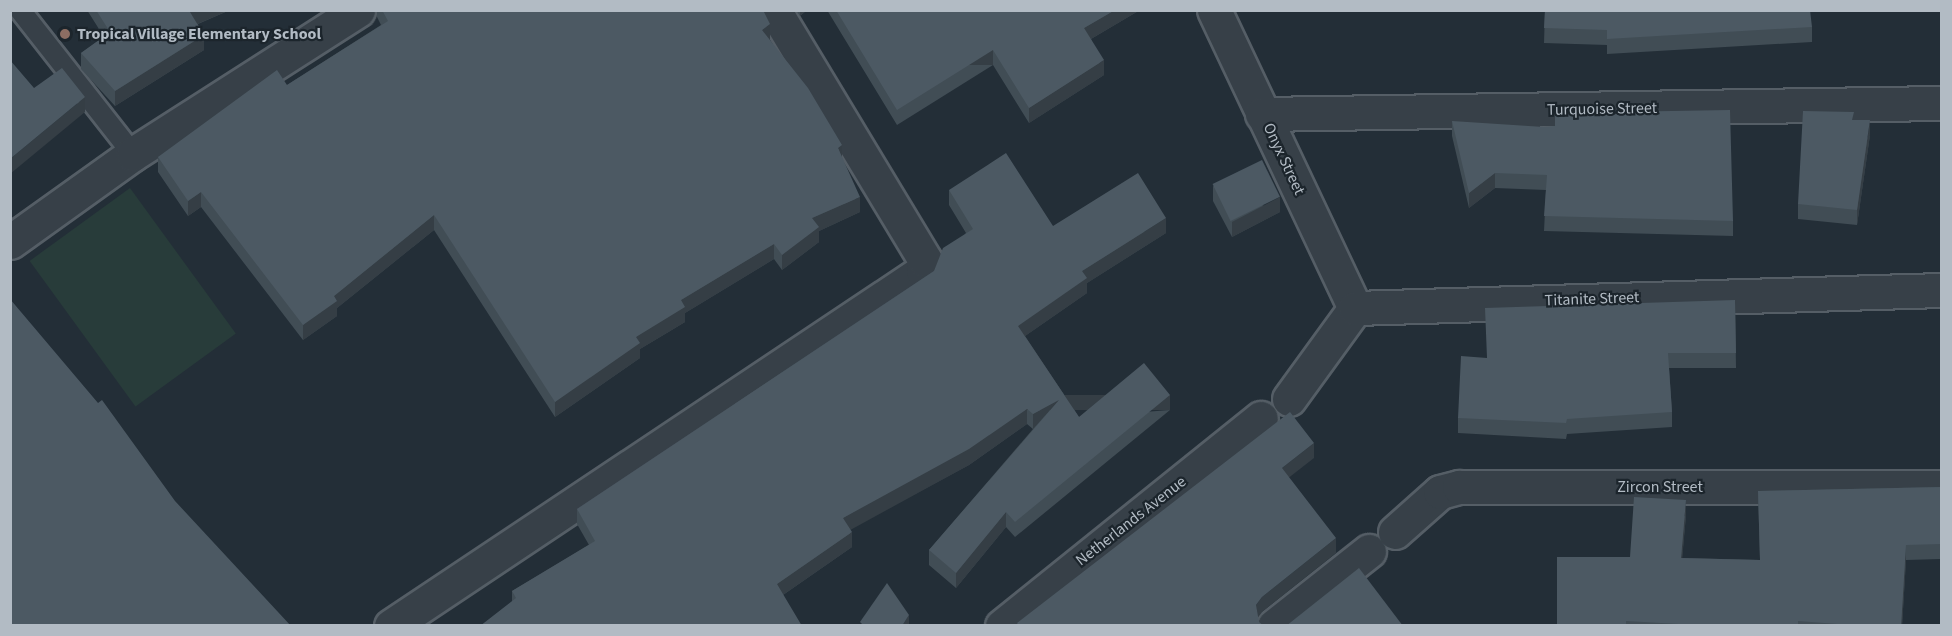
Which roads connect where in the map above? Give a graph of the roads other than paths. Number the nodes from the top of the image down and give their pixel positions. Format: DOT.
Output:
graph roads {
  1 [pos="20,10"];
  2 [pos="358,10"];
  3 [pos="774,10"];
  4 [pos="1214,10"];
  5 [pos="1941,103"];
  6 [pos="1262,114"];
  7 [pos="133,154"];
  8 [pos="10,242"];
  9 [pos="1941,290"];
  10 [pos="1355,308"];
  11 [pos="1289,399"];
  12 [pos="1261,418"];
  13 [pos="1941,487"];
  14 [pos="1395,532"];
  15 [pos="1369,551"];
  16 [pos="391,626"];
  17 [pos="1002,626"];
  18 [pos="1274,626"];
  1 -- 7 [label="lane"];
  2 -- 7 [label="street"];
  3 -- 16 [label="street"];
  4 -- 6 [label="street, Onyx Street"];
  5 -- 6 [label="street, Turquoise Street"];
  6 -- 10 [label="street, Onyx Street"];
  7 -- 8 [label="street"];
  9 -- 10 [label="street, Titanite Street"];
  10 -- 11 [label="street"];
  12 -- 17 [label="street, Netherlands Avenue"];
  13 -- 14 [label="street, Zircon Street"];
  15 -- 18 [label="street"];
}
